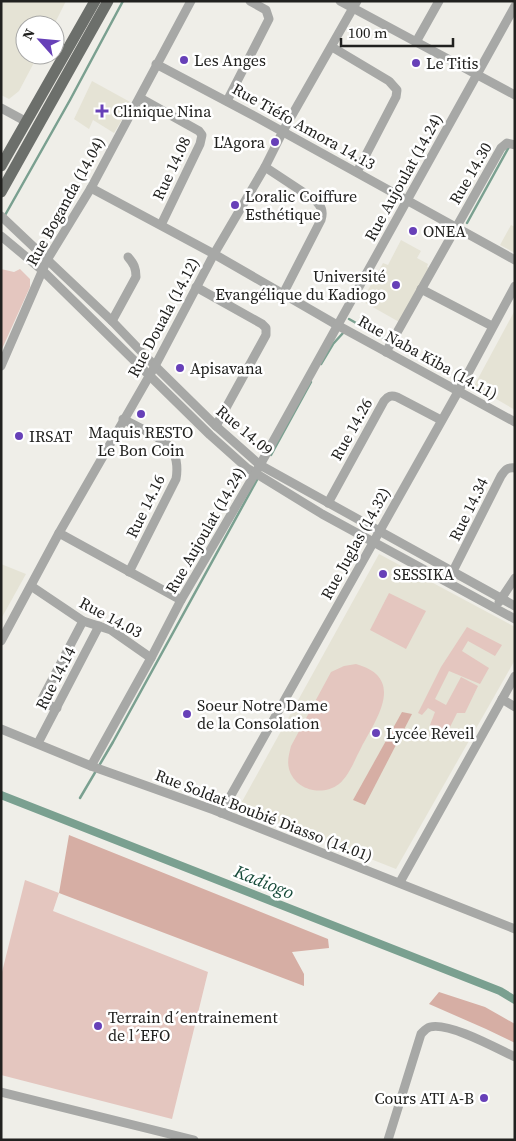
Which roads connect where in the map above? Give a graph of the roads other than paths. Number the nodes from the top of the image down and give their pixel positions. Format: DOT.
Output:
graph roads {
  1 [pos="95,1"];
  2 [pos="108,1"];
  3 [pos="190,1"];
  4 [pos="250,1"];
  5 [pos="340,1"];
  6 [pos="439,1"];
  7 [pos="355,5"];
  8 [pos="515,6"];
  9 [pos="416,42"];
  10 [pos="332,47"];
  11 [pos="156,64"];
  12 [pos="477,74"];
  13 [pos="515,95"];
  14 [pos="140,98"];
  15 [pos="227,101"];
  16 [pos="1,108"];
  17 [pos="25,122"];
  18 [pos="283,132"];
  19 [pos="515,144"];
  20 [pos="1,166"];
  21 [pos="265,167"];
  22 [pos="357,172"];
  23 [pos="91,188"];
  24 [pos="1,192"];
  25 [pos="407,200"];
  26 [pos="1,216"];
  27 [pos="161,225"];
  28 [pos="456,227"];
  29 [pos="1,236"];
  30 [pos="214,254"];
  31 [pos="128,257"];
  32 [pos="47,260"];
  33 [pos="515,260"];
  34 [pos="42,270"];
  35 [pos="515,286"];
  36 [pos="196,287"];
  37 [pos="421,289"];
  38 [pos="283,294"];
  39 [pos="112,321"];
  40 [pos="337,325"];
  41 [pos="492,326"];
  42 [pos="386,352"];
  43 [pos="1,366"];
  44 [pos="154,366"];
  45 [pos="149,375"];
  46 [pos="459,390"];
  47 [pos="123,419"];
  48 [pos="441,420"];
  49 [pos="515,422"];
  50 [pos="216,426"];
  51 [pos="260,464"];
  52 [pos="515,468"];
  53 [pos="255,473"];
  54 [pos="328,503"];
  55 [pos="379,530"];
  56 [pos="59,533"];
  57 [pos="374,542"];
  58 [pos="453,571"];
  59 [pos="129,572"];
  60 [pos="515,578"];
  61 [pos="31,586"];
  62 [pos="501,598"];
  63 [pos="181,600"];
  64 [pos="515,606"];
  65 [pos="496,608"];
  66 [pos="515,619"];
  67 [pos="83,621"];
  68 [pos="99,626"];
  69 [pos="1,640"];
  70 [pos="151,658"];
  71 [pos="515,676"];
  72 [pos="502,699"];
  73 [pos="515,707"];
  74 [pos="57,708"];
  75 [pos="1,729"];
  76 [pos="38,743"];
  77 [pos="91,766"];
  78 [pos="221,813"];
  79 [pos="400,882"];
  80 [pos="515,929"];
  81 [pos="515,1057"];
  82 [pos="1,1092"];
  83 [pos="176,1138"];
  84 [pos="194,1140"];
  85 [pos="388,1140"];
  1 -- 17 [label="main road"];
  2 -- 24 [label="main road"];
  3 -- 11 [label="street, Rue Boganda (14.04)"];
  4 -- 15 [label="street"];
  5 -- 7 [label="street"];
  6 -- 9 [label="street"];
  7 -- 9 [label="street"];
  7 -- 10 [label="street, Rue Douala (14.12)"];
  8 -- 12 [label="street, Rue Aujoulat (14.24)"];
  9 -- 12 [label="street"];
  10 -- 18 [label="street, Rue Douala (14.12)"];
  10 -- 22 [label="street"];
  11 -- 14 [label="street, Rue Boganda (14.04)"];
  11 -- 15 [label="street, Rue Tiéfo Amora 14.13"];
  12 -- 13 [label="street"];
  12 -- 25 [label="street, Rue Aujoulat (14.24)"];
  14 -- 23 [label="street, Rue Boganda (14.04)"];
  14 -- 27 [label="street, Rue 14.08"];
  15 -- 18 [label="street, Rue Tiéfo Amora 14.13"];
  16 -- 17 [label="street"];
  17 -- 20 [label="main road"];
  18 -- 21 [label="street, Rue Douala (14.12)"];
  18 -- 22 [label="street, Rue Tiéfo Amora 14.13"];
  19 -- 28 [label="street, Rue 14.30"];
  21 -- 30 [label="street, Rue Douala (14.12)"];
  21 -- 38 [label="street"];
  22 -- 25 [label="street, Rue Tiéfo Amora 14.13"];
  23 -- 27 [label="street, Rue Naba Kiba (14.11)"];
  23 -- 32 [label="street, Rue Boganda (14.04)"];
  25 -- 28 [label="street, Rue Tiéfo Amora 14.13"];
  25 -- 40 [label="street, Rue Aujoulat (14.24)"];
  26 -- 32 [label="street, Rue 14.09"];
  27 -- 30 [label="street, Rue Naba Kiba (14.11)"];
  28 -- 33 [label="street, Rue Tiéfo Amora 14.13"];
  28 -- 37 [label="street, Rue 14.30"];
  29 -- 34 [label="street, Rue 14.09"];
  30 -- 36 [label="street, Rue Douala (14.12)"];
  30 -- 38 [label="street, Rue Naba Kiba (14.11)"];
  31 -- 39 [label="street"];
  32 -- 34 [label="street, Rue Boganda (14.04)"];
  32 -- 39 [label="street, Rue 14.09"];
  34 -- 43 [label="street, Rue Boganda (14.04)"];
  34 -- 45 [label="street, Rue 14.09"];
  35 -- 41 [label="street, Rue Juglas (14.32)"];
  36 -- 44 [label="street, Rue Douala (14.12)"];
  36 -- 50 [label="street"];
  37 -- 41 [label="street"];
  37 -- 42 [label="street, Rue 14.30"];
  38 -- 40 [label="street, Rue Naba Kiba (14.11)"];
  39 -- 44 [label="street, Rue 14.09"];
  40 -- 42 [label="street, Rue Naba Kiba (14.11)"];
  40 -- 51 [label="street, Rue Aujoulat (14.24)"];
  41 -- 46 [label="street, Rue Juglas (14.32)"];
  42 -- 46 [label="street, Rue Naba Kiba (14.11)"];
  44 -- 45 [label="street, Rue Douala (14.12)"];
  44 -- 50 [label="street, Rue 14.09"];
  45 -- 47 [label="street, Rue Douala (14.12)"];
  45 -- 53 [label="street, Rue 14.09"];
  46 -- 48 [label="street, Rue Juglas (14.32)"];
  46 -- 49 [label="street, Rue Naba Kiba (14.11)"];
  47 -- 56 [label="street, Rue Douala (14.12)"];
  47 -- 59 [label="street, Rue 14.16"];
  48 -- 54 [label="street, Rue 14.26"];
  48 -- 55 [label="street, Rue Juglas (14.32)"];
  50 -- 51 [label="street, Rue 14.09"];
  51 -- 53 [label="street, Rue Aujoulat (14.24)"];
  51 -- 54 [label="street, Rue 14.09"];
  52 -- 58 [label="street, Rue 14.34"];
  53 -- 57 [label="street, Rue 14.09"];
  53 -- 63 [label="street, Rue Aujoulat (14.24)"];
  54 -- 55 [label="street, Rue 14.09"];
  55 -- 57 [label="street, Rue Juglas (14.32)"];
  55 -- 58 [label="street, Rue 14.09"];
  56 -- 59 [label="street"];
  56 -- 61 [label="street, Rue Douala (14.12)"];
  57 -- 65 [label="street, Rue 14.09"];
  57 -- 78 [label="street, Rue Juglas (14.32)"];
  58 -- 62 [label="street, Rue 14.09"];
  59 -- 63 [label="street"];
  60 -- 62 [label="street"];
  61 -- 67 [label="street, Rue 14.03"];
  61 -- 69 [label="street, Rue Douala (14.12)"];
  62 -- 64 [label="street, Rue 14.09"];
  62 -- 65 [label="street"];
  63 -- 70 [label="street, Rue Aujoulat (14.24)"];
  65 -- 66 [label="street, Rue 14.09"];
  67 -- 68 [label="street, Rue 14.03"];
  67 -- 74 [label="street"];
  68 -- 70 [label="street, Rue 14.03"];
  68 -- 74 [label="street, Rue 14.14"];
  70 -- 77 [label="street, Rue Aujoulat (14.24)"];
  71 -- 72 [label="street"];
  72 -- 73 [label="street"];
  72 -- 79 [label="street"];
  74 -- 76 [label="street, Rue 14.14"];
  75 -- 76 [label="street, Rue Soldat Boubié Diasso (14.01)"];
  76 -- 77 [label="street, Rue Soldat Boubié Diasso (14.01)"];
  77 -- 78 [label="street, Rue Soldat Boubié Diasso (14.01)"];
  78 -- 79 [label="street, Rue Soldat Boubié Diasso (14.01)"];
  79 -- 80 [label="street, Rue Soldat Boubié Diasso (14.01)"];
  81 -- 85 [label="street"];
  82 -- 83 [label="street"];
  83 -- 84 [label="street"];
}
